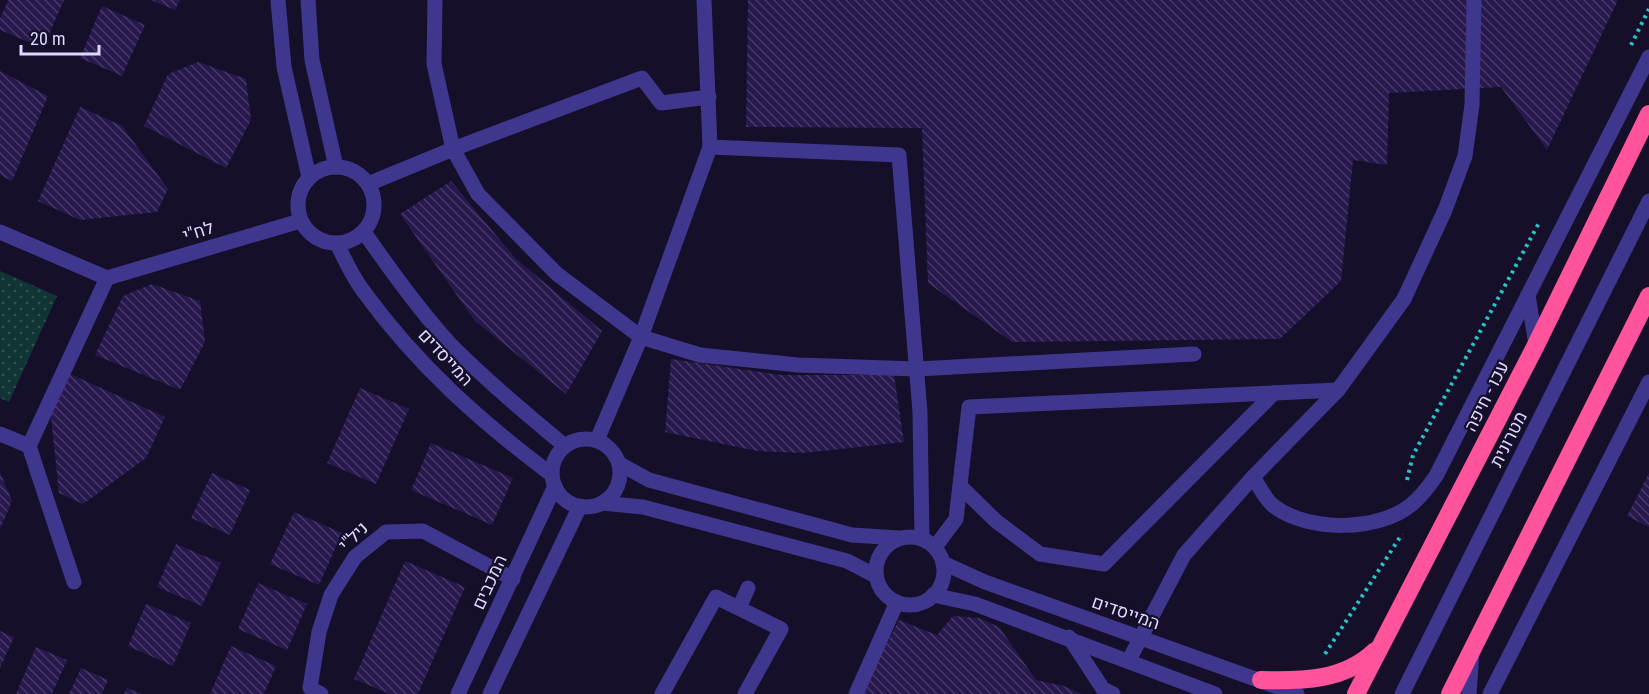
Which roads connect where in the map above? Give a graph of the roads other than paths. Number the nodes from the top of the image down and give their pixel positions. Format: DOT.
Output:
graph roads {
  1 [pos="278,0"];
  2 [pos="308,0"];
  3 [pos="435,0"];
  4 [pos="704,0"];
  5 [pos="1474,0"];
  6 [pos="1649,57"];
  7 [pos="709,97"];
  8 [pos="1649,114"];
  9 [pos="710,147"];
  10 [pos="453,149"];
  11 [pos="336,167"];
  12 [pos="309,177"];
  13 [pos="368,184"];
  14 [pos="1649,201"];
  15 [pos="300,220"];
  16 [pos="0,232"];
  17 [pos="364,232"];
  18 [pos="337,244"];
  19 [pos="107,279"];
  20 [pos="1528,295"];
  21 [pos="1649,296"];
  22 [pos="640,337"];
  23 [pos="1536,345"];
  24 [pos="1194,354"];
  25 [pos="917,369"];
  26 [pos="1649,382"];
  27 [pos="1338,390"];
  28 [pos="1274,393"];
  29 [pos="0,434"];
  30 [pos="597,440"];
  31 [pos="29,446"];
  32 [pos="565,446"];
  33 [pos="620,464"];
  34 [pos="1253,477"];
  35 [pos="553,481"];
  36 [pos="960,486"];
  37 [pos="602,503"];
  38 [pos="580,506"];
  39 [pos="899,538"];
  40 [pos="928,543"];
  41 [pos="943,563"];
  42 [pos="876,576"];
  43 [pos="513,579"];
  44 [pos="74,582"];
  45 [pos="748,588"];
  46 [pos="933,595"];
  47 [pos="897,602"];
  48 [pos="739,608"];
  49 [pos="1069,637"];
  50 [pos="1139,637"];
  51 [pos="1383,643"];
  52 [pos="1473,648"];
  53 [pos="1129,660"];
  54 [pos="1261,680"];
  55 [pos="321,694"];
  56 [pos="458,694"];
  57 [pos="490,694"];
  58 [pos="662,694"];
  59 [pos="745,694"];
  60 [pos="856,694"];
  61 [pos="1113,694"];
  62 [pos="1215,694"];
  63 [pos="1297,694"];
  64 [pos="1356,694"];
  65 [pos="1402,694"];
  66 [pos="1450,694"];
  67 [pos="1469,694"];
  68 [pos="1490,694"];
  1 -- 12 [label="street"];
  2 -- 11 [label="street"];
  3 -- 10 [label="street"];
  4 -- 7 [label="street"];
  5 -- 27 [label="street"];
  6 -- 20 [label="street"];
  7 -- 9 [label="street"];
  7 -- 10 [label="street"];
  8 -- 23 [label="highway, עכו - חיפה"];
  9 -- 22 [label="street"];
  9 -- 25 [label="street"];
  10 -- 13 [label="street"];
  10 -- 22 [label="street"];
  11 -- 12 [label="street"];
  11 -- 13 [label="street"];
  12 -- 15 [label="street"];
  13 -- 17 [label="street"];
  14 -- 65 [label="street, מטרונית"];
  15 -- 18 [label="street"];
  15 -- 19 [label="street, לח\"י"];
  16 -- 19 [label="street"];
  17 -- 18 [label="street"];
  17 -- 32 [label="street, המייסדים"];
  18 -- 35 [label="street, המייסדים"];
  19 -- 31 [label="street"];
  20 -- 23 [label="street"];
  20 -- 34 [label="street"];
  21 -- 52 [label="highway"];
  22 -- 25 [label="street"];
  22 -- 30 [label="street"];
  23 -- 51 [label="highway, עכו - חיפה"];
  24 -- 25 [label="street"];
  25 -- 40 [label="street"];
  26 -- 68 [label="street"];
  27 -- 28 [label="street"];
  27 -- 34 [label="street"];
  28 -- 36 [label="street"];
  28 -- 36 [label="street"];
  29 -- 31 [label="street"];
  30 -- 32 [label="street"];
  30 -- 33 [label="street"];
  31 -- 44 [label="street"];
  32 -- 35 [label="street"];
  33 -- 37 [label="street"];
  33 -- 39 [label="street"];
  34 -- 50 [label="street"];
  35 -- 38 [label="street"];
  35 -- 43 [label="street, המכבים"];
  36 -- 40 [label="street"];
  37 -- 38 [label="street"];
  37 -- 42 [label="street"];
  38 -- 57 [label="street"];
  39 -- 40 [label="street"];
  39 -- 42 [label="street"];
  40 -- 41 [label="street"];
  41 -- 46 [label="street"];
  41 -- 50 [label="street, המייסדים"];
  42 -- 47 [label="street"];
  43 -- 55 [label="street, ניל\"י"];
  43 -- 56 [label="street, המכבים"];
  45 -- 48 [label="street"];
  46 -- 47 [label="street"];
  46 -- 49 [label="street"];
  47 -- 60 [label="street"];
  48 -- 58 [label="street"];
  48 -- 59 [label="street"];
  49 -- 53 [label="street"];
  49 -- 61 [label="street"];
  50 -- 53 [label="street"];
  50 -- 54 [label="street, המייסדים"];
  51 -- 54 [label="highway"];
  51 -- 64 [label="highway, עכו - חיפה"];
  52 -- 66 [label="highway"];
  52 -- 67 [label="street"];
  53 -- 62 [label="street"];
  54 -- 63 [label="street, המייסדים"];
}
